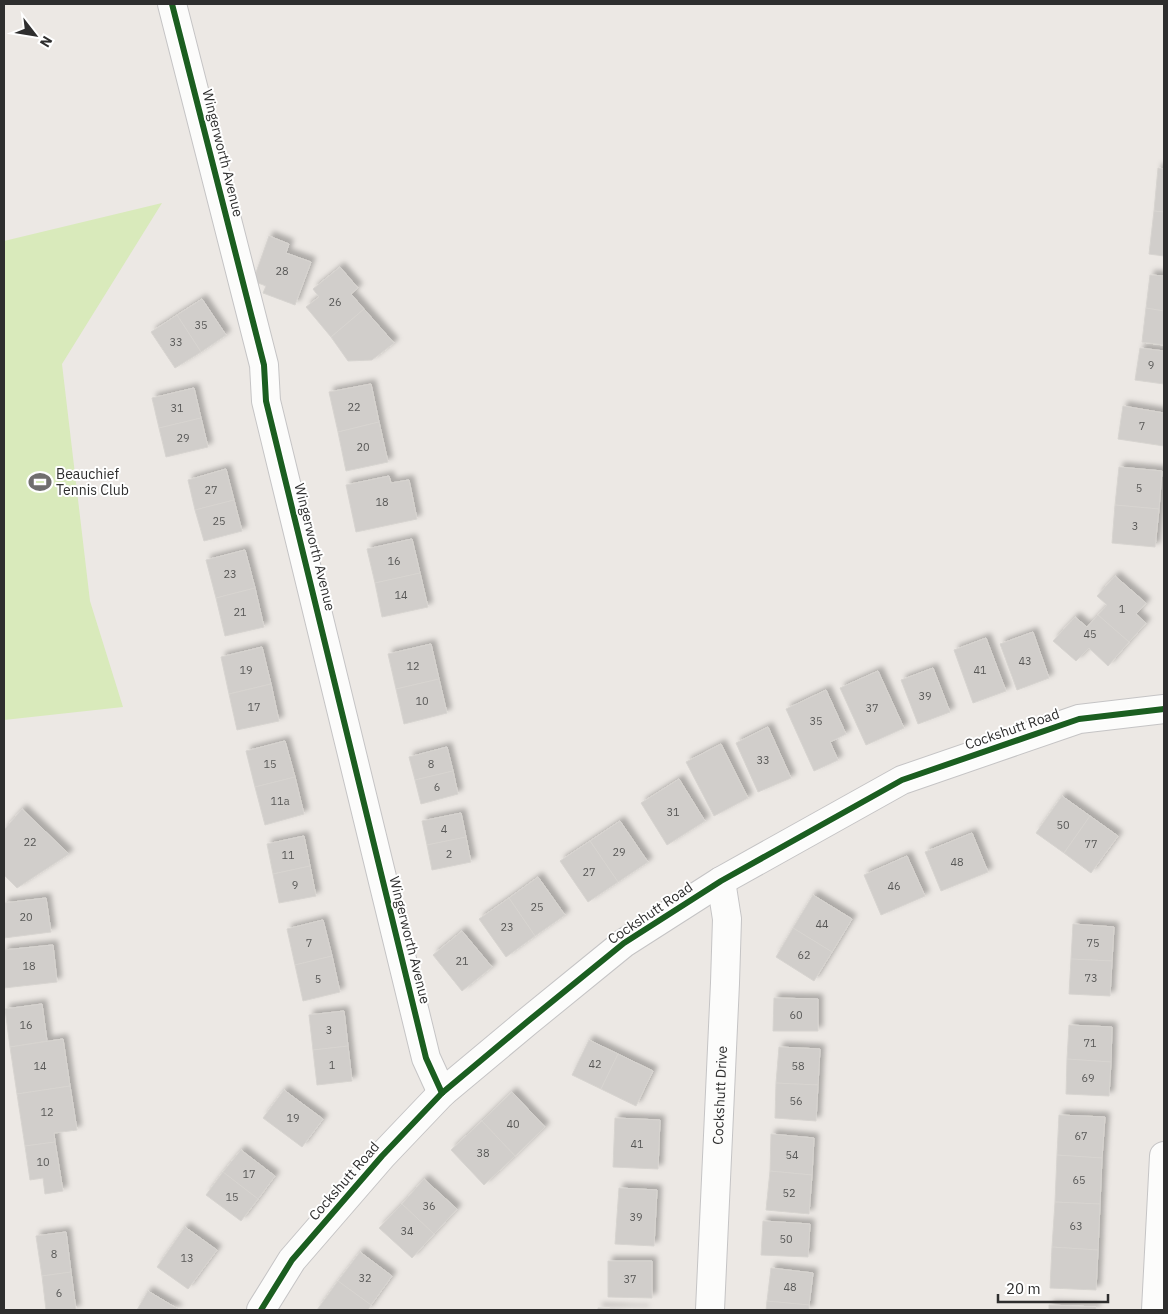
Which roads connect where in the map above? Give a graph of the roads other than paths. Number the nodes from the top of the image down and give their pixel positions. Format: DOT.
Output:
graph roads {
  1 [pos="172,4"];
  2 [pos="1164,709"];
  3 [pos="721,881"];
  4 [pos="442,1093"];
  5 [pos="1164,1156"];
  6 [pos="261,1310"];
  7 [pos="710,1310"];
  8 [pos="1156,1310"];
  1 -- 4 [label="street, Wingerworth Avenue"];
  2 -- 3 [label="street, Cockshutt Road"];
  3 -- 4 [label="street, Cockshutt Road"];
  3 -- 7 [label="street, Cockshutt Drive"];
  4 -- 6 [label="street, Cockshutt Road"];
  5 -- 8 [label="street"];
}
